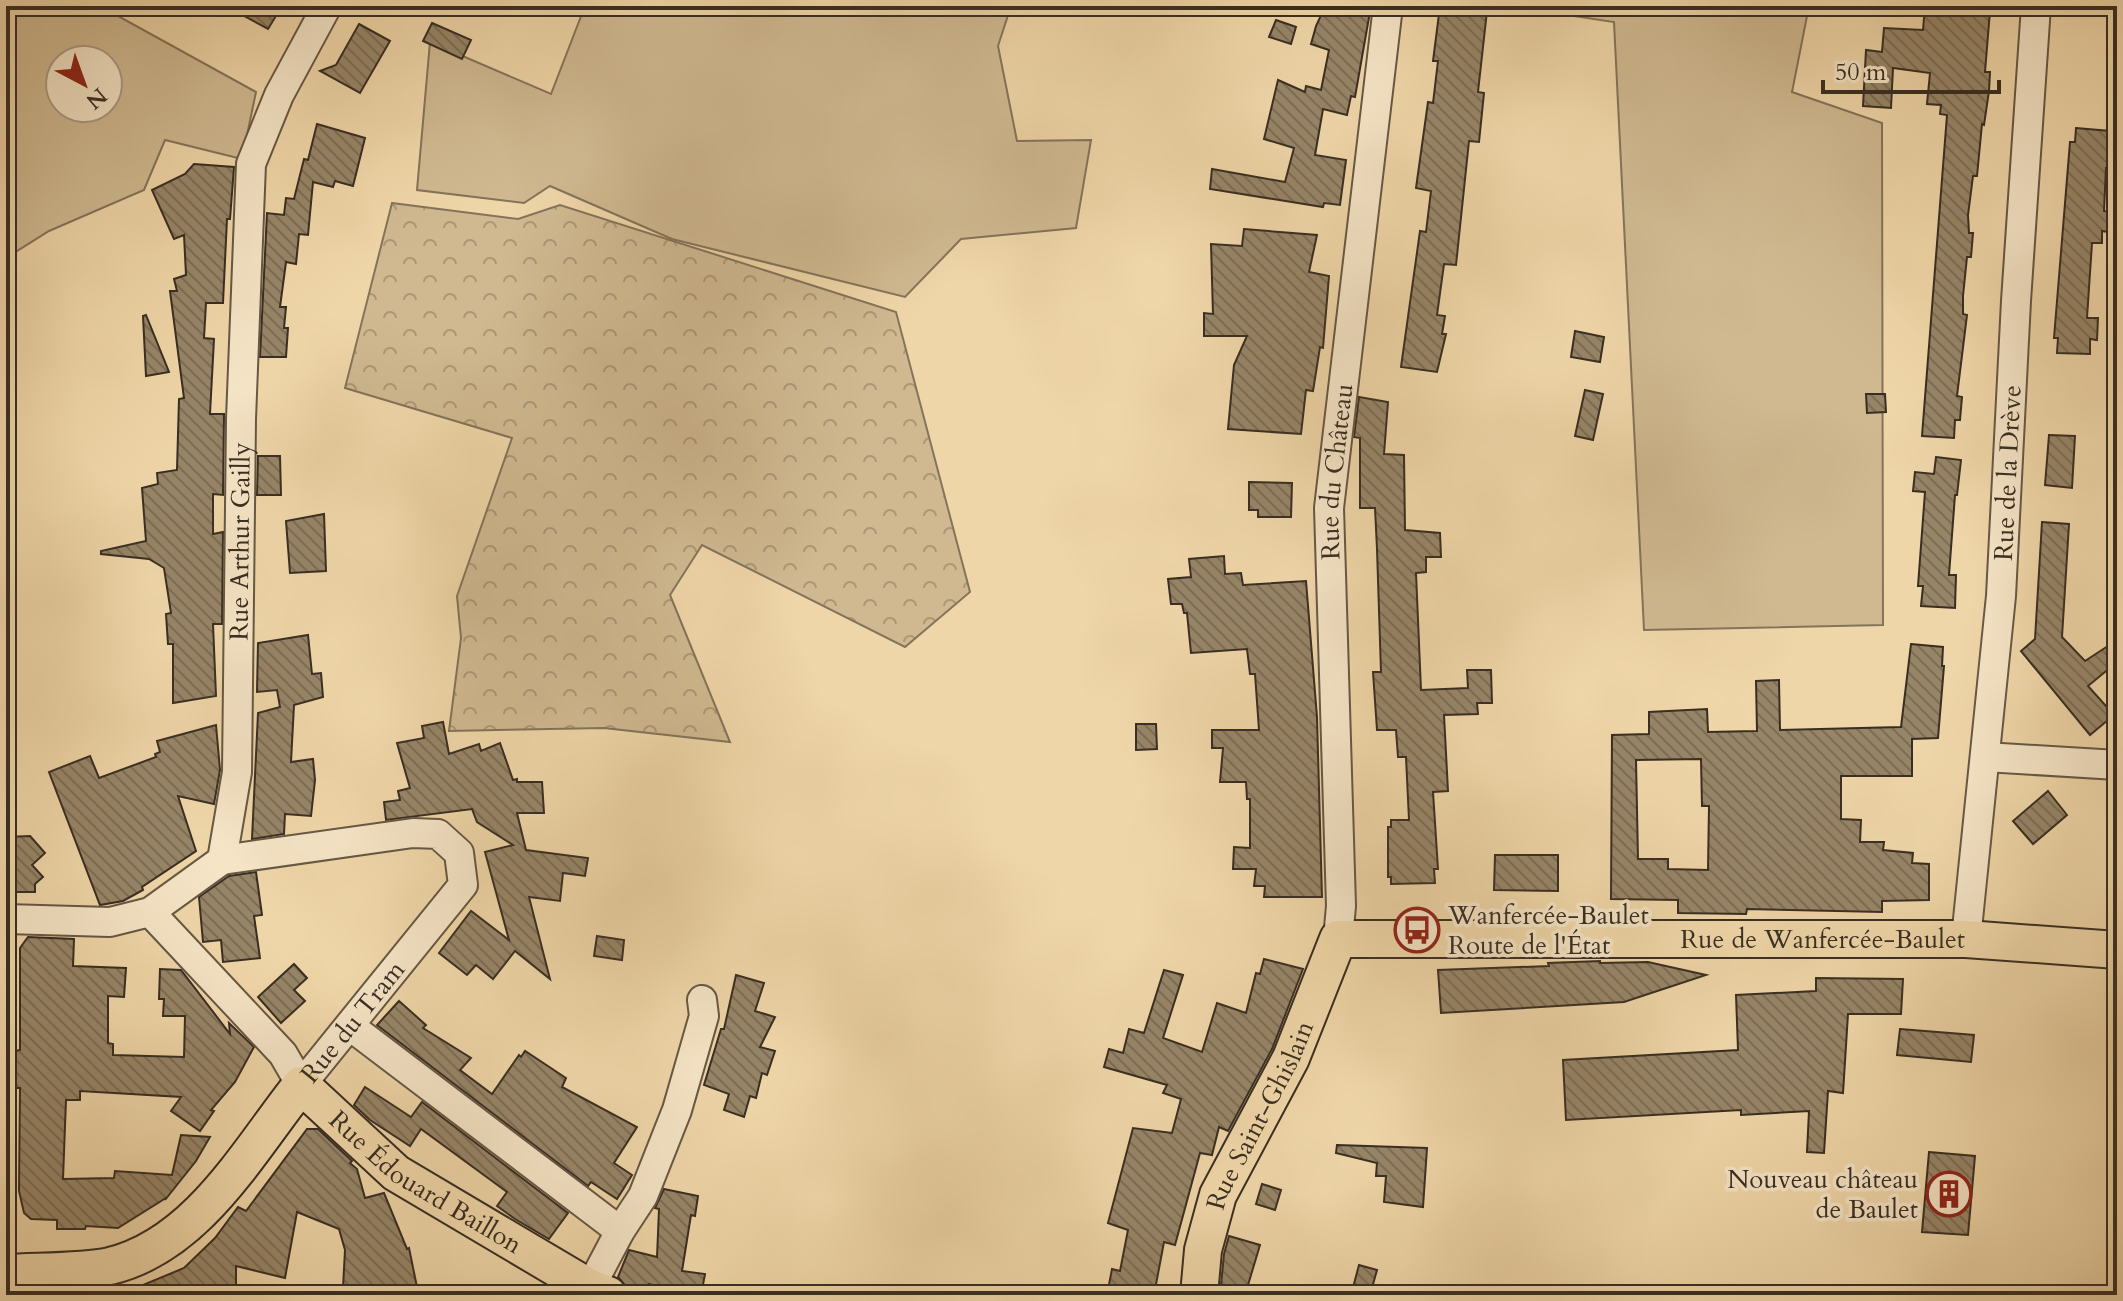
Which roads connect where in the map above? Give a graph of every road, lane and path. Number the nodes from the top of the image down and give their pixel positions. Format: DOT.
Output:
graph roads {
  1 [pos="327,6"];
  2 [pos="1388,6"];
  3 [pos="2036,6"];
  4 [pos="1985,757"];
  5 [pos="2117,765"];
  6 [pos="222,860"];
  7 [pos="150,912"];
  8 [pos="6,919"];
  9 [pos="1338,939"];
  10 [pos="1966,939"];
  11 [pos="2117,950"];
  12 [pos="702,1000"];
  13 [pos="350,1026"];
  14 [pos="301,1085"];
  15 [pos="620,1231"];
  16 [pos="6,1273"];
  17 [pos="599,1291"];
  18 [pos="1199,1295"];
  1 -- 6 [label="street, Rue Arthur Gailly"];
  2 -- 9 [label="street, Rue du Château"];
  3 -- 4 [label="street, Rue de la Drève"];
  4 -- 5 [label="street"];
  4 -- 10 [label="street, Rue de la Drève"];
  6 -- 7 [label="street"];
  6 -- 13 [label="street, Rue du Tram"];
  7 -- 8 [label="street"];
  7 -- 14 [label="street, Rue Édouard Baillon"];
  9 -- 10 [label="main road, Rue de Wanfercée-Baulet"];
  9 -- 18 [label="main road, Rue Saint-Ghislain"];
  10 -- 11 [label="main road, Rue de Wanfercée-Baulet"];
  12 -- 15 [label="street, Rue Édouard Baillon"];
  13 -- 14 [label="street, Rue du Tram"];
  13 -- 15 [label="street"];
  14 -- 16 [label="main road, Rue du Tram"];
  14 -- 17 [label="main road, Rue Édouard Baillon"];
  15 -- 17 [label="street, Rue Édouard Baillon"];
}
